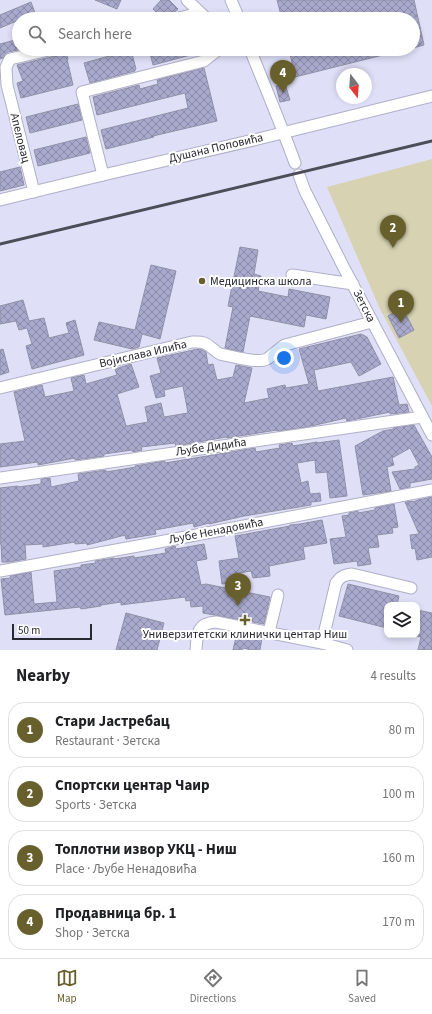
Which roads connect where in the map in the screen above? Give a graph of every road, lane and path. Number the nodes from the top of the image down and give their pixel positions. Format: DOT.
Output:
graph roads {
  1 [pos="187,0"];
  2 [pos="231,0"];
  3 [pos="200,12"];
  4 [pos="236,12"];
  5 [pos="23,56"];
  6 [pos="210,56"];
  7 [pos="252,56"];
  8 [pos="3,86"];
  9 [pos="432,96"];
  10 [pos="284,132"];
  11 [pos="295,163"];
  12 [pos="103,175"];
  13 [pos="299,175"];
  14 [pos="34,192"];
  15 [pos="0,200"];
  16 [pos="292,275"];
  17 [pos="353,284"];
  18 [pos="372,322"];
  19 [pos="0,388"];
  20 [pos="422,417"];
  21 [pos="432,435"];
  22 [pos="0,478"];
  23 [pos="432,490"];
  24 [pos="0,571"];
  25 [pos="410,588"];
  26 [pos="278,596"];
  27 [pos="269,632"];
  28 [pos="322,643"];
  29 [pos="196,650"];
  30 [pos="347,650"];
  1 -- 3 [label="street"];
  2 -- 4 [label="street"];
  5 -- 8 [label="street, Апеловац"];
  6 -- 12 [label="street"];
  7 -- 10 [label="street"];
  8 -- 14 [label="street, Апеловац"];
  9 -- 10 [label="street, Душана Поповића"];
  10 -- 11 [label="street"];
  10 -- 12 [label="street, Душана Поповића"];
  12 -- 14 [label="street, Душана Поповића"];
  13 -- 17 [label="street, Зетска"];
  14 -- 15 [label="street, Душана Поповића"];
  16 -- 17 [label="street"];
  17 -- 18 [label="street, Зетска"];
  18 -- 19 [label="street, Војислава Илића"];
  18 -- 20 [label="street, Зетска"];
  20 -- 21 [label="street, Зетска"];
  20 -- 22 [label="street, Љубе Дидића"];
  23 -- 24 [label="street, Љубе Ненадовића"];
  25 -- 28 [label="street"];
  26 -- 27 [label="street"];
  27 -- 28 [label="street"];
  27 -- 29 [label="street"];
  28 -- 30 [label="street"];
}
